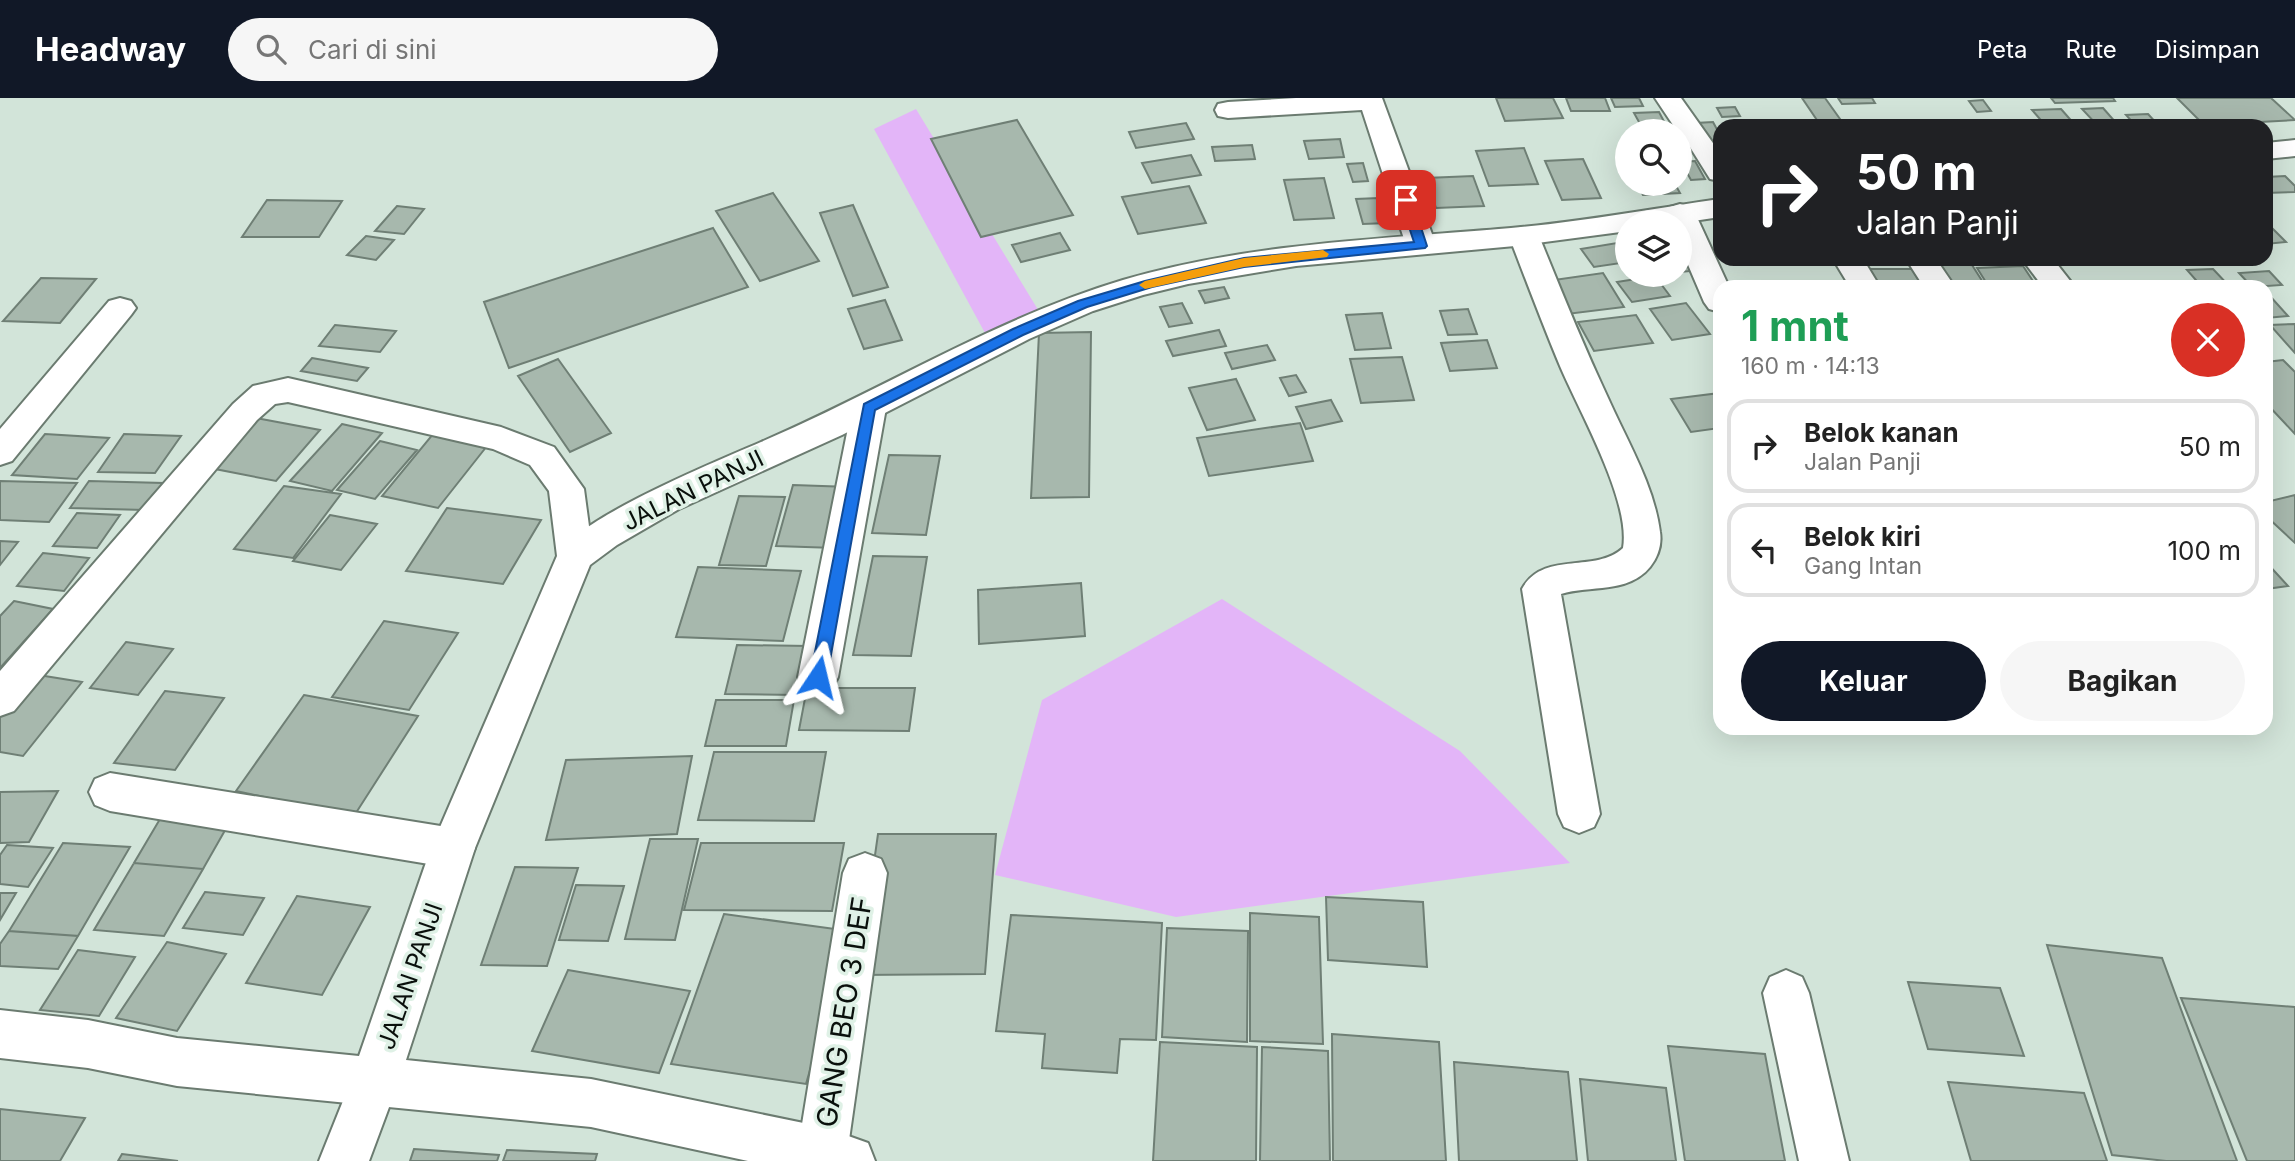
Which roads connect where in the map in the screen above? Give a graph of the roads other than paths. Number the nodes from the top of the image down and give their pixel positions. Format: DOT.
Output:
graph roads {
  1 [pos="1668,98"];
  2 [pos="1282,102"];
  3 [pos="1228,110"];
  4 [pos="1713,163"];
  5 [pos="1713,209"];
  6 [pos="1692,212"];
  7 [pos="1615,223"];
  8 [pos="1524,236"];
  9 [pos="1692,240"];
  10 [pos="1421,246"];
  11 [pos="2043,266"];
  12 [pos="2054,280"];
  13 [pos="1713,286"];
  14 [pos="120,308"];
  15 [pos="869,408"];
  16 [pos="0,452"];
  17 [pos="575,556"];
  18 [pos="818,677"];
  19 [pos="0,699"];
  20 [pos="110,792"];
  21 [pos="1578,814"];
  22 [pos="453,848"];
  23 [pos="865,873"];
  24 [pos="1786,993"];
  25 [pos="1,1035"];
  26 [pos="374,1083"];
  27 [pos="831,1158"];
  28 [pos="344,1161"];
  29 [pos="1824,1161"];
  1 -- 4 [label="street"];
  2 -- 3 [label="street"];
  2 -- 10 [label="street"];
  5 -- 6 [label="street, JALAN PANJI"];
  7 -- 8 [label="street, JALAN PANJI"];
  8 -- 10 [label="street, JALAN PANJI"];
  8 -- 21 [label="street"];
  9 -- 13 [label="street"];
  10 -- 15 [label="street, JALAN PANJI"];
  11 -- 12 [label="street"];
  14 -- 16 [label="street"];
  15 -- 17 [label="street, JALAN PANJI"];
  15 -- 18 [label="street"];
  17 -- 19 [label="street"];
  17 -- 22 [label="street, JALAN PANJI"];
  20 -- 22 [label="street"];
  22 -- 26 [label="street, JALAN PANJI"];
  23 -- 27 [label="street, GANG BEO 3 DEF"];
  24 -- 29 [label="street"];
  25 -- 26 [label="street, JALAN PANJI"];
  26 -- 27 [label="street"];
  26 -- 28 [label="street"];
}
